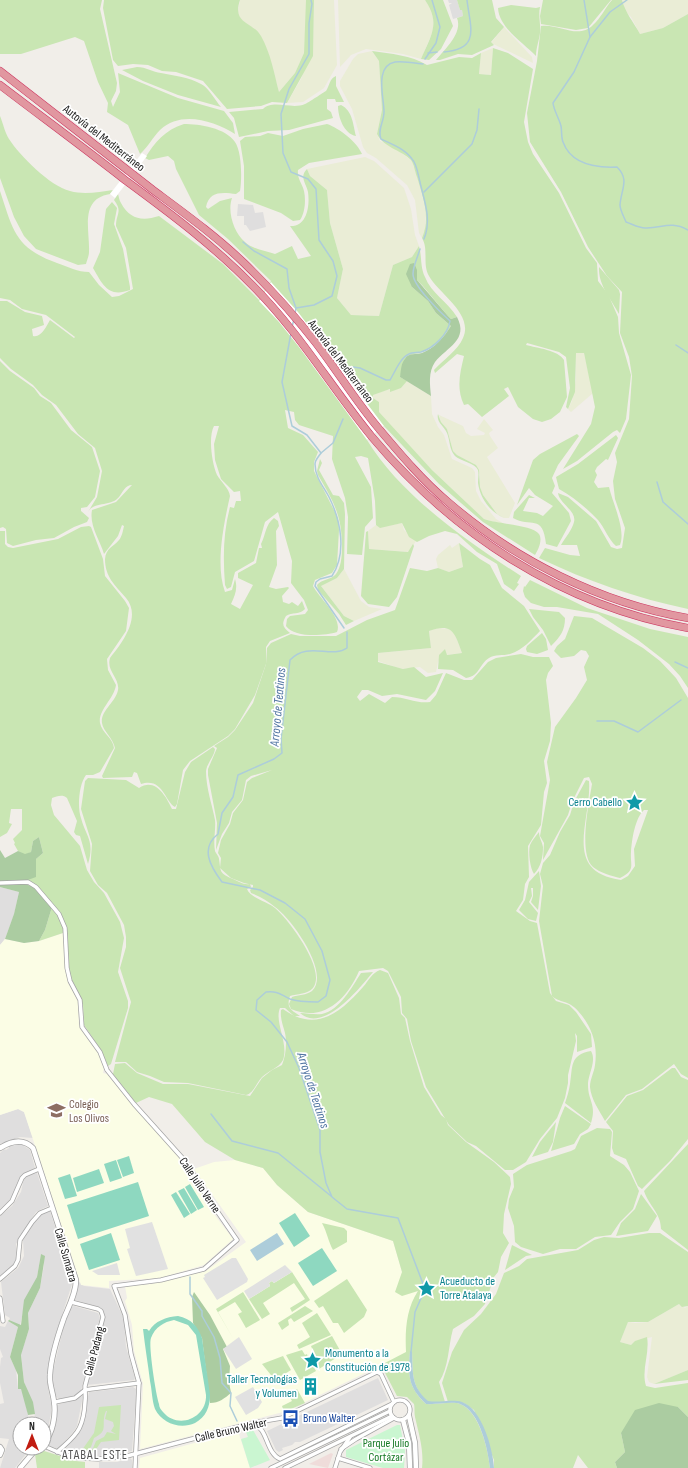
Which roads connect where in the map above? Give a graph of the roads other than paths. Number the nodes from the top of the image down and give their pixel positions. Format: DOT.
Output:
graph roads {
  1 [pos="0,71"];
  2 [pos="0,85"];
  3 [pos="688,618"];
  4 [pos="688,628"];
  5 [pos="0,883"];
  6 [pos="0,1148"];
  7 [pos="39,1169"];
  8 [pos="52,1208"];
  9 [pos="0,1213"];
  10 [pos="0,1279"];
  11 [pos="0,1298"];
  12 [pos="71,1302"];
  13 [pos="4,1321"];
  14 [pos="139,1383"];
  15 [pos="85,1390"];
  16 [pos="55,1402"];
  17 [pos="393,1403"];
  18 [pos="390,1411"];
  19 [pos="409,1416"];
  20 [pos="393,1417"];
  21 [pos="403,1420"];
  22 [pos="52,1421"];
  23 [pos="266,1422"];
  24 [pos="253,1424"];
  25 [pos="261,1428"];
  26 [pos="352,1435"];
  27 [pos="0,1447"];
  28 [pos="341,1449"];
  29 [pos="52,1450"];
  30 [pos="57,1452"];
  31 [pos="136,1454"];
  32 [pos="0,1455"];
  33 [pos="30,1456"];
  34 [pos="338,1458"];
  35 [pos="20,1468"];
  36 [pos="135,1468"];
  37 [pos="271,1468"];
  38 [pos="284,1468"];
  39 [pos="335,1468"];
  40 [pos="370,1468"];
  41 [pos="410,1468"];
  42 [pos="416,1468"];
  1 -- 3 [label="highway, Autovía del Mediterráneo"];
  2 -- 4 [label="highway, Autovía del Mediterráneo"];
  5 -- 14 [label="street, Calle Julio Verne"];
  6 -- 7 [label="street, Calle Sumatra"];
  7 -- 8 [label="street, Calle Sumatra"];
  7 -- 9 [label="street"];
  8 -- 10 [label="street"];
  8 -- 12 [label="street, Calle Sumatra"];
  11 -- 13 [label="street"];
  12 -- 15 [label="street, Calle Padang"];
  12 -- 16 [label="street, Calle Sumatra"];
  14 -- 15 [label="street"];
  14 -- 31 [label="street, Calle Julio Verne"];
  15 -- 16 [label="street, Calle Padang"];
  15 -- 30 [label="street"];
  16 -- 22 [label="street, Calle Sumatra"];
  17 -- 18 [label="street"];
  17 -- 19 [label="street"];
  17 -- 23 [label="street, Calle Bruno Walter"];
  17 -- 25 [label="street"];
  18 -- 20 [label="street"];
  18 -- 37 [label="street"];
  19 -- 21 [label="street"];
  19 -- 42 [label="street"];
  20 -- 21 [label="street"];
  20 -- 26 [label="street"];
  20 -- 28 [label="street"];
  21 -- 41 [label="street"];
  23 -- 24 [label="street, Calle Bruno Walter"];
  23 -- 25 [label="street"];
  24 -- 25 [label="street"];
  24 -- 31 [label="street, Calle Bruno Walter"];
  26 -- 28 [label="street"];
  26 -- 38 [label="street"];
  27 -- 32 [label="street"];
  28 -- 34 [label="street"];
  29 -- 30 [label="street, Calle Bruno Walter"];
  30 -- 31 [label="street, Calle Bruno Walter"];
  31 -- 36 [label="street, Calle Julio Verne"];
  33 -- 35 [label="street"];
  34 -- 39 [label="street"];
  34 -- 40 [label="street"];
}
